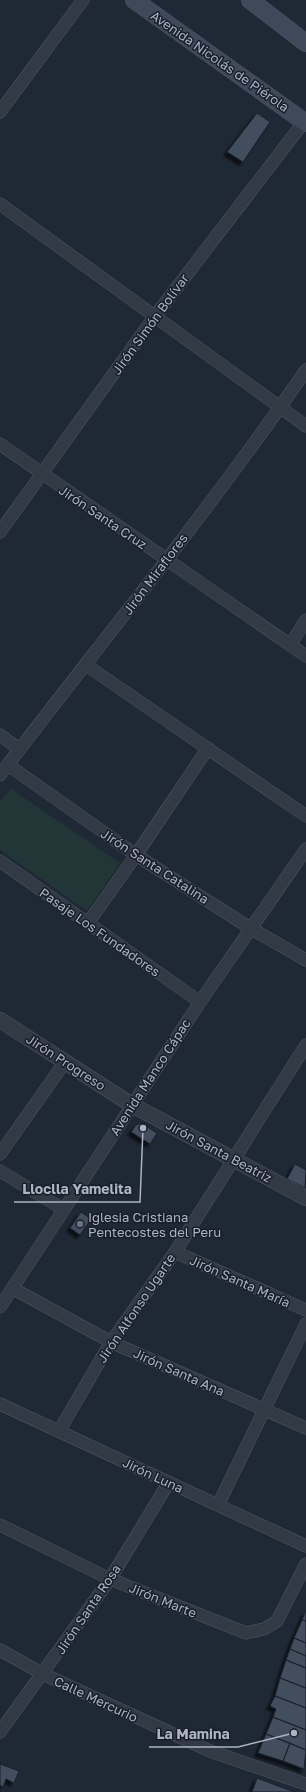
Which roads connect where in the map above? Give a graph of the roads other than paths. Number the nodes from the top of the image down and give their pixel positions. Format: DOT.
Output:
graph roads {
  1 [pos="84,0"];
  2 [pos="134,0"];
  3 [pos="250,0"];
  4 [pos="306,43"];
  5 [pos="0,112"];
  6 [pos="305,121"];
  7 [pos="0,204"];
  8 [pos="155,316"];
  9 [pos="306,370"];
  10 [pos="280,408"];
  11 [pos="306,426"];
  12 [pos="0,444"];
  13 [pos="42,474"];
  14 [pos="0,532"];
  15 [pos="166,560"];
  16 [pos="306,620"];
  17 [pos="290,645"];
  18 [pos="306,656"];
  19 [pos="86,665"];
  20 [pos="0,735"];
  21 [pos="208,748"];
  22 [pos="20,749"];
  23 [pos="8,765"];
  24 [pos="0,775"];
  25 [pos="306,816"];
  26 [pos="306,849"];
  27 [pos="136,855"];
  28 [pos="0,861"];
  29 [pos="88,923"];
  30 [pos="250,928"];
  31 [pos="306,960"];
  32 [pos="200,1002"];
  33 [pos="0,1020"];
  34 [pos="306,1045"];
  35 [pos="65,1062"];
  36 [pos="132,1104"];
  37 [pos="0,1154"];
  38 [pos="234,1160"];
  39 [pos="0,1171"];
  40 [pos="306,1198"];
  41 [pos="63,1209"];
  42 [pos="174,1252"];
  43 [pos="12,1288"];
  44 [pos="0,1307"];
  45 [pos="306,1310"];
  46 [pos="306,1324"];
  47 [pos="111,1342"];
  48 [pos="0,1404"];
  49 [pos="264,1409"];
  50 [pos="306,1428"];
  51 [pos="59,1431"];
  52 [pos="170,1482"];
  53 [pos="218,1505"];
  54 [pos="0,1525"];
  55 [pos="306,1546"];
  56 [pos="306,1564"];
  57 [pos="110,1579"];
  58 [pos="0,1650"];
  59 [pos="43,1674"];
  60 [pos="0,1732"];
  61 [pos="306,1784"];
  1 -- 5 [label="street"];
  2 -- 6 [label="main road, Avenida Nicolás de Piérola"];
  3 -- 4 [label="main road"];
  6 -- 8 [label="street, Jirón Simón Bolívar"];
  7 -- 8 [label="street"];
  8 -- 10 [label="street"];
  8 -- 13 [label="street, Jirón Simón Bolívar"];
  9 -- 10 [label="street, Jirón Miraflores"];
  10 -- 11 [label="street"];
  10 -- 15 [label="street, Jirón Miraflores"];
  12 -- 13 [label="street, Jirón Santa Cruz"];
  13 -- 14 [label="street, Jirón Simón Bolívar"];
  13 -- 15 [label="street, Jirón Santa Cruz"];
  15 -- 17 [label="street, Jirón Santa Cruz"];
  15 -- 19 [label="street, Jirón Miraflores"];
  16 -- 17 [label="street"];
  17 -- 18 [label="street, Jirón Santa Cruz"];
  19 -- 21 [label="street"];
  19 -- 22 [label="street, Jirón Miraflores"];
  20 -- 22 [label="street"];
  21 -- 25 [label="street"];
  21 -- 27 [label="street"];
  22 -- 23 [label="street, Jirón Miraflores"];
  23 -- 24 [label="street, Jirón Miraflores"];
  23 -- 27 [label="street, Jirón Santa Catalina"];
  26 -- 30 [label="street, Avenida Manco Cápac"];
  27 -- 29 [label="street"];
  27 -- 30 [label="street, Jirón Santa Catalina"];
  28 -- 29 [label="street, Pasaje Los Fundadores"];
  29 -- 32 [label="street, Pasaje Los Fundadores"];
  30 -- 31 [label="street, Jirón Santa Catalina"];
  30 -- 32 [label="street, Avenida Manco Cápac"];
  32 -- 36 [label="street, Avenida Manco Cápac"];
  33 -- 35 [label="street, Jirón Progreso"];
  34 -- 38 [label="street, Jirón Alfonso Ugarte"];
  35 -- 36 [label="street, Jirón Progreso"];
  35 -- 37 [label="street"];
  36 -- 38 [label="street, Jirón Santa Beatriz"];
  36 -- 41 [label="street, Avenida Manco Cápac"];
  38 -- 40 [label="street, Jirón Santa Beatriz"];
  38 -- 42 [label="street, Jirón Alfonso Ugarte"];
  39 -- 41 [label="street"];
  41 -- 43 [label="street, Avenida Manco Cápac"];
  42 -- 45 [label="street, Jirón Santa María"];
  42 -- 47 [label="street, Jirón Alfonso Ugarte"];
  43 -- 44 [label="street, Avenida Manco Cápac"];
  43 -- 47 [label="street, Jirón Santa Ana"];
  46 -- 49 [label="street"];
  47 -- 49 [label="street, Jirón Santa Ana"];
  47 -- 51 [label="street, Jirón Alfonso Ugarte"];
  48 -- 51 [label="street, Jirón Luna"];
  49 -- 50 [label="street, Jirón Santa Ana"];
  49 -- 53 [label="street"];
  51 -- 52 [label="street, Jirón Luna"];
  52 -- 53 [label="street, Jirón Luna"];
  52 -- 57 [label="street, Jirón Santa Rosa"];
  53 -- 55 [label="street, Jirón Luna"];
  54 -- 57 [label="street, Jirón Marte"];
  56 -- 57 [label="street, Jirón Marte"];
  57 -- 59 [label="street, Jirón Santa Rosa"];
  58 -- 59 [label="street, Calle Mercurio"];
  59 -- 60 [label="street, Jirón Santa Rosa"];
  59 -- 61 [label="street, Calle Mercurio"];
}
